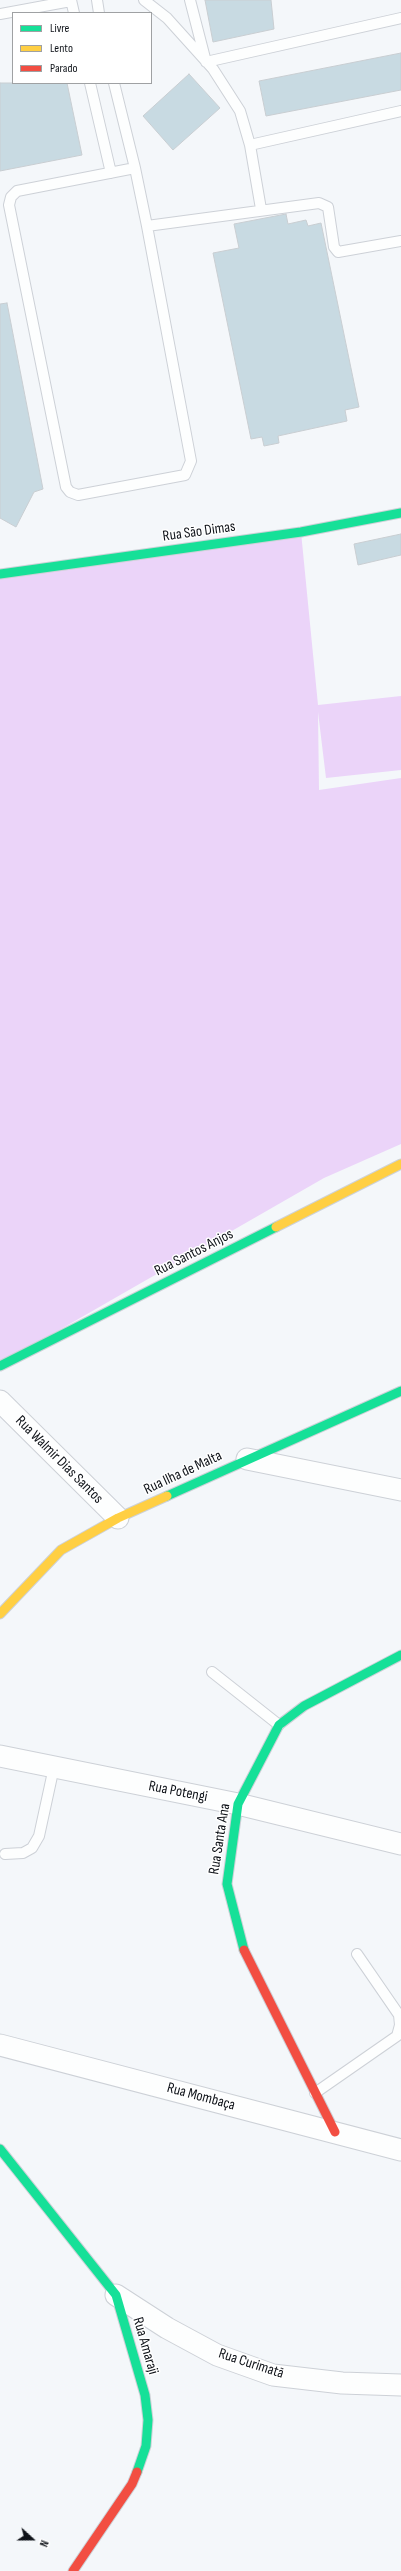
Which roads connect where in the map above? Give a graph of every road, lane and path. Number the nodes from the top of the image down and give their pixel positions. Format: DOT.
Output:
graph roads {
  1 [pos="71,0"];
  2 [pos="98,0"];
  3 [pos="144,0"];
  4 [pos="190,0"];
  5 [pos="74,12"];
  6 [pos="99,12"];
  7 [pos="0,14"];
  8 [pos="401,18"];
  9 [pos="206,62"];
  10 [pos="90,84"];
  11 [pos="114,84"];
  12 [pos="401,111"];
  13 [pos="250,145"];
  14 [pos="135,168"];
  15 [pos="111,172"];
  16 [pos="261,209"];
  17 [pos="147,226"];
  18 [pos="401,240"];
  19 [pos="401,513"];
  20 [pos="0,574"];
  21 [pos="401,1164"];
  22 [pos="0,1366"];
  23 [pos="401,1392"];
  24 [pos="0,1401"];
  25 [pos="247,1459"];
  26 [pos="401,1490"];
  27 [pos="118,1518"];
  28 [pos="0,1614"];
  29 [pos="401,1655"];
  30 [pos="212,1672"];
  31 [pos="279,1725"];
  32 [pos="0,1756"];
  33 [pos="54,1767"];
  34 [pos="238,1804"];
  35 [pos="401,1844"];
  36 [pos="5,1854"];
  37 [pos="357,1954"];
  38 [pos="0,2045"];
  39 [pos="315,2093"];
  40 [pos="335,2132"];
  41 [pos="0,2148"];
  42 [pos="401,2150"];
  43 [pos="116,2295"];
  44 [pos="401,2385"];
  45 [pos="73,2571"];
  1 -- 5 [label="lane"];
  1 -- 7 [label="lane"];
  2 -- 6 [label="lane"];
  3 -- 9 [label="lane"];
  4 -- 9 [label="lane"];
  8 -- 9 [label="lane"];
  9 -- 13 [label="lane"];
  10 -- 15 [label="lane"];
  11 -- 14 [label="lane"];
  12 -- 13 [label="lane"];
  13 -- 16 [label="lane"];
  14 -- 15 [label="lane"];
  14 -- 17 [label="lane"];
  15 -- 17 [label="lane"];
  16 -- 17 [label="lane"];
  16 -- 18 [label="lane"];
  19 -- 20 [label="street, Rua São Dimas"];
  21 -- 22 [label="street, Rua Santos Anjos"];
  23 -- 25 [label="street, Rua Ilha de Malta"];
  24 -- 27 [label="street, Rua Walmir Dias Santos"];
  25 -- 26 [label="street"];
  25 -- 27 [label="street, Rua Ilha de Malta"];
  27 -- 28 [label="street, Rua Ilha de Malta"];
  29 -- 31 [label="street, Rua Santa Ana"];
  30 -- 31 [label="lane"];
  31 -- 34 [label="street, Rua Santa Ana"];
  32 -- 33 [label="street, Rua Potengi"];
  33 -- 34 [label="street, Rua Potengi"];
  33 -- 36 [label="lane"];
  34 -- 35 [label="street, Rua Potengi"];
  34 -- 39 [label="street, Rua Santa Ana"];
  37 -- 39 [label="lane"];
  38 -- 40 [label="street, Rua Mombaça"];
  39 -- 40 [label="street, Rua Santa Ana"];
  40 -- 42 [label="street, Rua Mombaça"];
  41 -- 43 [label="street, Rua Amaraji"];
  43 -- 44 [label="street, Rua Curimatã"];
  43 -- 45 [label="street, Rua Amaraji"];
}
